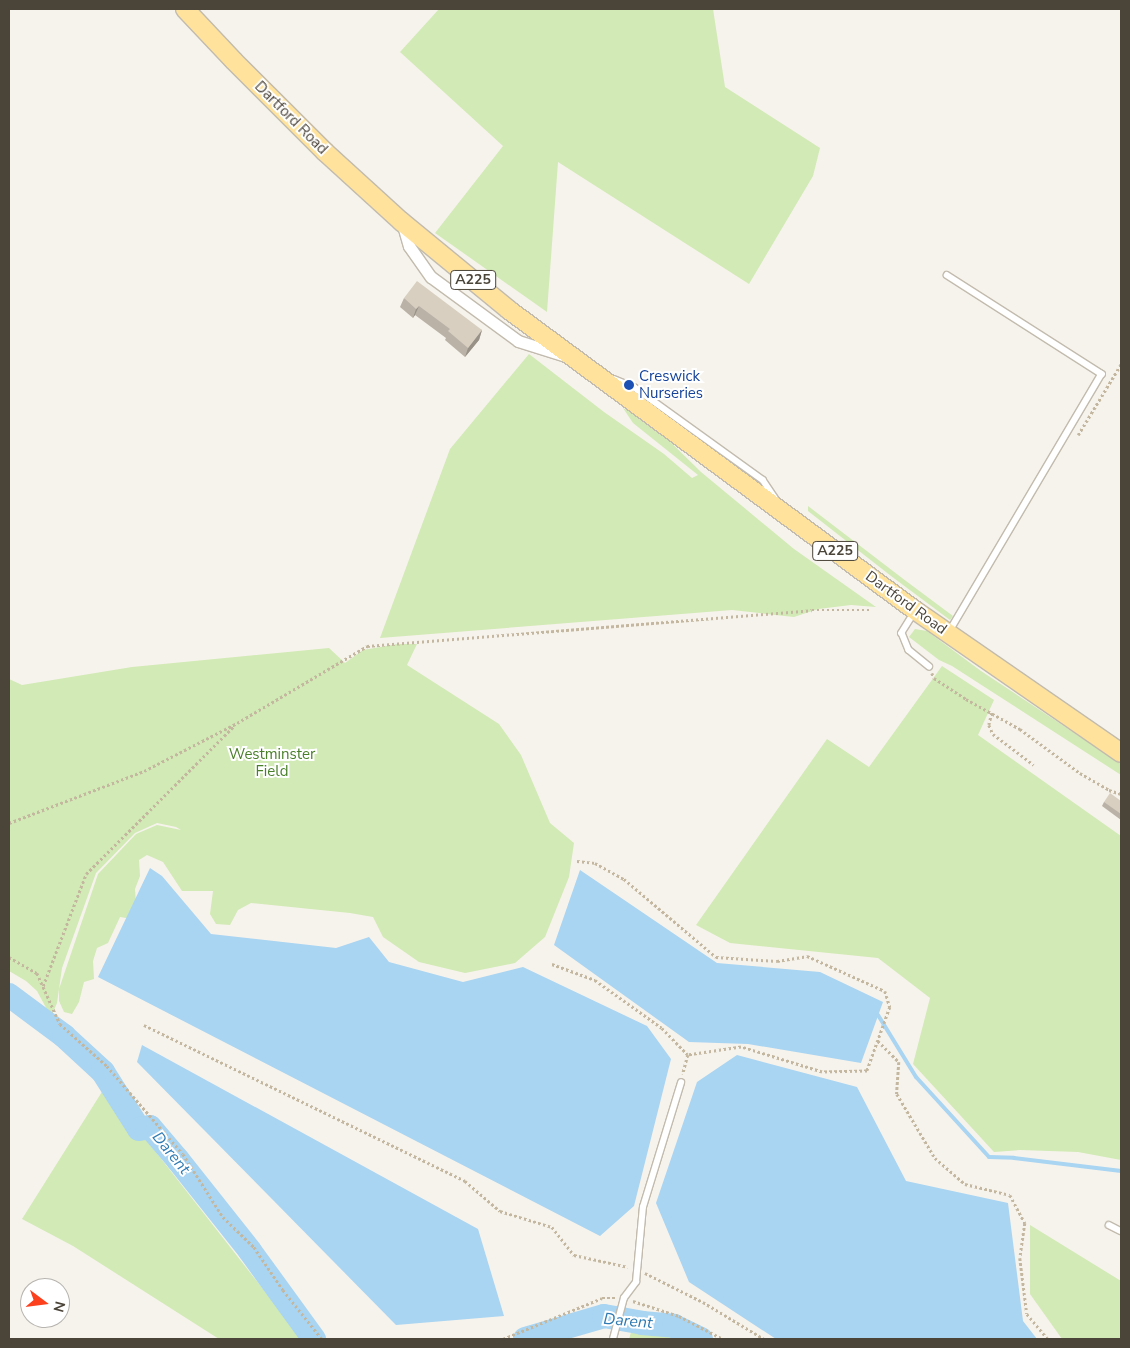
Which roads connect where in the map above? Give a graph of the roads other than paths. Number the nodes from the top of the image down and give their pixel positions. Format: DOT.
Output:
graph roads {
  1 [pos="185,9"];
  2 [pos="947,275"];
  3 [pos="916,611"];
  4 [pos="948,633"];
  5 [pos="929,666"];
  6 [pos="1121,752"];
  7 [pos="681,1083"];
  8 [pos="1109,1225"];
  9 [pos="1121,1231"];
  10 [pos="613,1339"];
  1 -- 3 [label="main road, Dartford Road / A225"];
  2 -- 4 [label="lane"];
  3 -- 4 [label="main road, Dartford Road / A225"];
  3 -- 5 [label="lane"];
  4 -- 6 [label="main road, Dartford Road / A225"];
  7 -- 10 [label="lane"];
  8 -- 9 [label="lane"];
}
